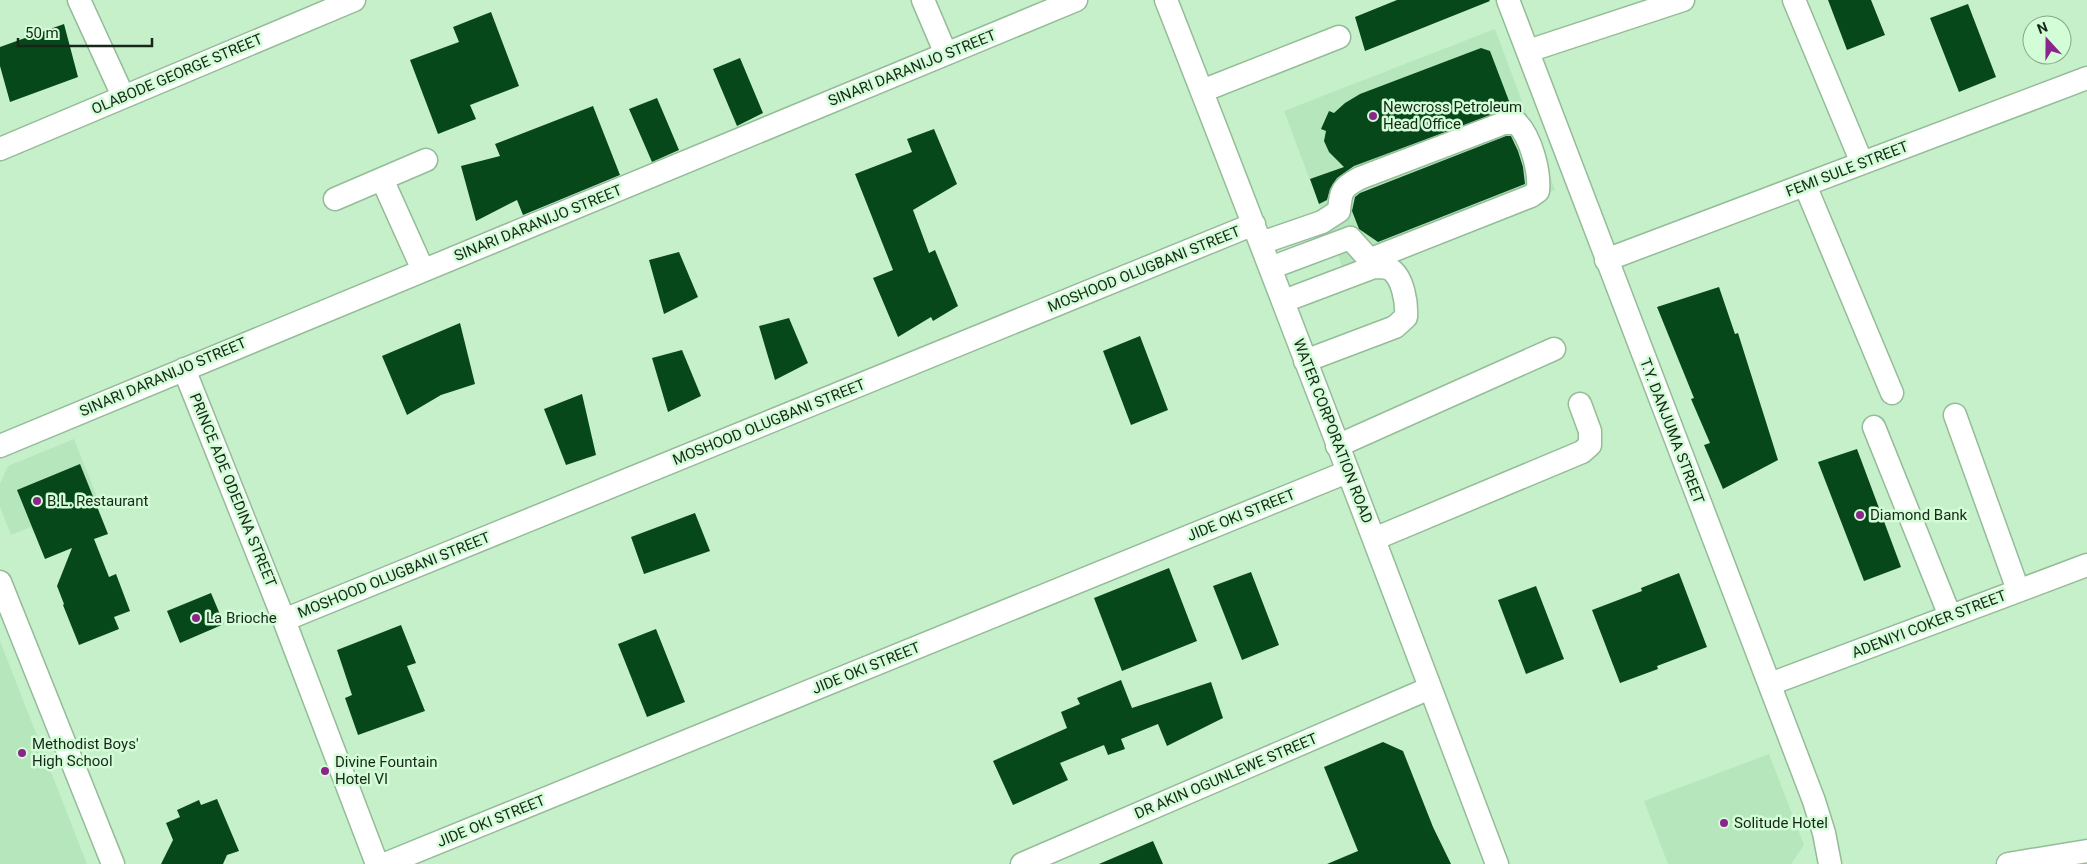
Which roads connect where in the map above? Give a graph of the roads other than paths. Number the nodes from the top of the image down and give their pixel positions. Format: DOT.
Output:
graph roads {
  1 [pos="79,0"];
  2 [pos="354,0"];
  3 [pos="923,0"];
  4 [pos="1076,0"];
  5 [pos="1166,0"];
  6 [pos="1508,0"];
  7 [pos="1683,0"];
  8 [pos="1794,0"];
  9 [pos="1339,37"];
  10 [pos="1528,52"];
  11 [pos="946,54"];
  12 [pos="2087,78"];
  13 [pos="1202,91"];
  14 [pos="123,96"];
  15 [pos="0,149"];
  16 [pos="426,160"];
  17 [pos="1862,163"];
  18 [pos="382,179"];
  19 [pos="1805,185"];
  20 [pos="335,199"];
  21 [pos="1339,211"];
  22 [pos="1483,232"];
  23 [pos="1257,233"];
  24 [pos="1350,238"];
  25 [pos="1606,260"];
  26 [pos="1270,268"];
  27 [pos="1388,268"];
  28 [pos="423,270"];
  29 [pos="1284,301"];
  30 [pos="1554,349"];
  31 [pos="1305,361"];
  32 [pos="184,368"];
  33 [pos="1892,393"];
  34 [pos="1580,404"];
  35 [pos="1955,415"];
  36 [pos="1874,427"];
  37 [pos="0,446"];
  38 [pos="1338,446"];
  39 [pos="1347,472"];
  40 [pos="1374,539"];
  41 [pos="2087,565"];
  42 [pos="0,582"];
  43 [pos="2018,590"];
  44 [pos="1950,616"];
  45 [pos="284,620"];
  46 [pos="1770,684"];
  47 [pos="1430,688"];
  48 [pos="2087,851"];
  49 [pos="113,864"];
  50 [pos="377,864"];
  51 [pos="385,864"];
  52 [pos="1022,864"];
  53 [pos="1497,864"];
  54 [pos="1830,864"];
  55 [pos="2008,864"];
  1 -- 14 [label="street"];
  2 -- 14 [label="street, OLABODE GEORGE STREET"];
  3 -- 11 [label="street"];
  4 -- 11 [label="street, SINARI DARANIJO STREET"];
  5 -- 13 [label="street, WATER CORPORATION ROAD"];
  6 -- 10 [label="street, T.Y. DANJUMA STREET"];
  7 -- 10 [label="street"];
  8 -- 17 [label="street"];
  9 -- 13 [label="street"];
  10 -- 25 [label="street, T.Y. DANJUMA STREET"];
  11 -- 28 [label="street, SINARI DARANIJO STREET"];
  12 -- 17 [label="street, FEMI SULE STREET"];
  13 -- 23 [label="street, WATER CORPORATION ROAD"];
  14 -- 15 [label="street, OLABODE GEORGE STREET"];
  16 -- 18 [label="street"];
  17 -- 19 [label="street, FEMI SULE STREET"];
  18 -- 20 [label="street"];
  18 -- 28 [label="street"];
  19 -- 25 [label="street, FEMI SULE STREET"];
  19 -- 33 [label="street"];
  21 -- 23 [label="street, MOSHOOD OLUGBANI STREET"];
  21 -- 24 [label="street"];
  21 -- 24 [label="street"];
  22 -- 27 [label="street"];
  23 -- 26 [label="street, WATER CORPORATION ROAD"];
  23 -- 45 [label="street, MOSHOOD OLUGBANI STREET"];
  24 -- 26 [label="street"];
  25 -- 46 [label="street, T.Y. DANJUMA STREET"];
  26 -- 29 [label="street, WATER CORPORATION ROAD"];
  27 -- 29 [label="street"];
  27 -- 31 [label="street"];
  28 -- 32 [label="street, SINARI DARANIJO STREET"];
  29 -- 31 [label="street, WATER CORPORATION ROAD"];
  30 -- 38 [label="street"];
  31 -- 38 [label="street, WATER CORPORATION ROAD"];
  32 -- 37 [label="street, SINARI DARANIJO STREET"];
  32 -- 45 [label="street, PRINCE ADE ODEDINA STREET"];
  34 -- 40 [label="street"];
  35 -- 43 [label="street"];
  36 -- 44 [label="street"];
  38 -- 39 [label="street, WATER CORPORATION ROAD"];
  39 -- 40 [label="street, WATER CORPORATION ROAD"];
  39 -- 51 [label="street, JIDE OKI STREET"];
  40 -- 47 [label="street, WATER CORPORATION ROAD"];
  41 -- 43 [label="street, ADENIYI COKER STREET"];
  42 -- 49 [label="street"];
  43 -- 44 [label="street, ADENIYI COKER STREET"];
  44 -- 46 [label="street, ADENIYI COKER STREET"];
  45 -- 50 [label="street, PRINCE ADE ODEDINA STREET"];
  46 -- 54 [label="street, T.Y. DANJUMA STREET"];
  47 -- 52 [label="street, DR AKIN OGUNLEWE STREET"];
  47 -- 53 [label="street, WATER CORPORATION ROAD"];
  48 -- 55 [label="street"];
}
